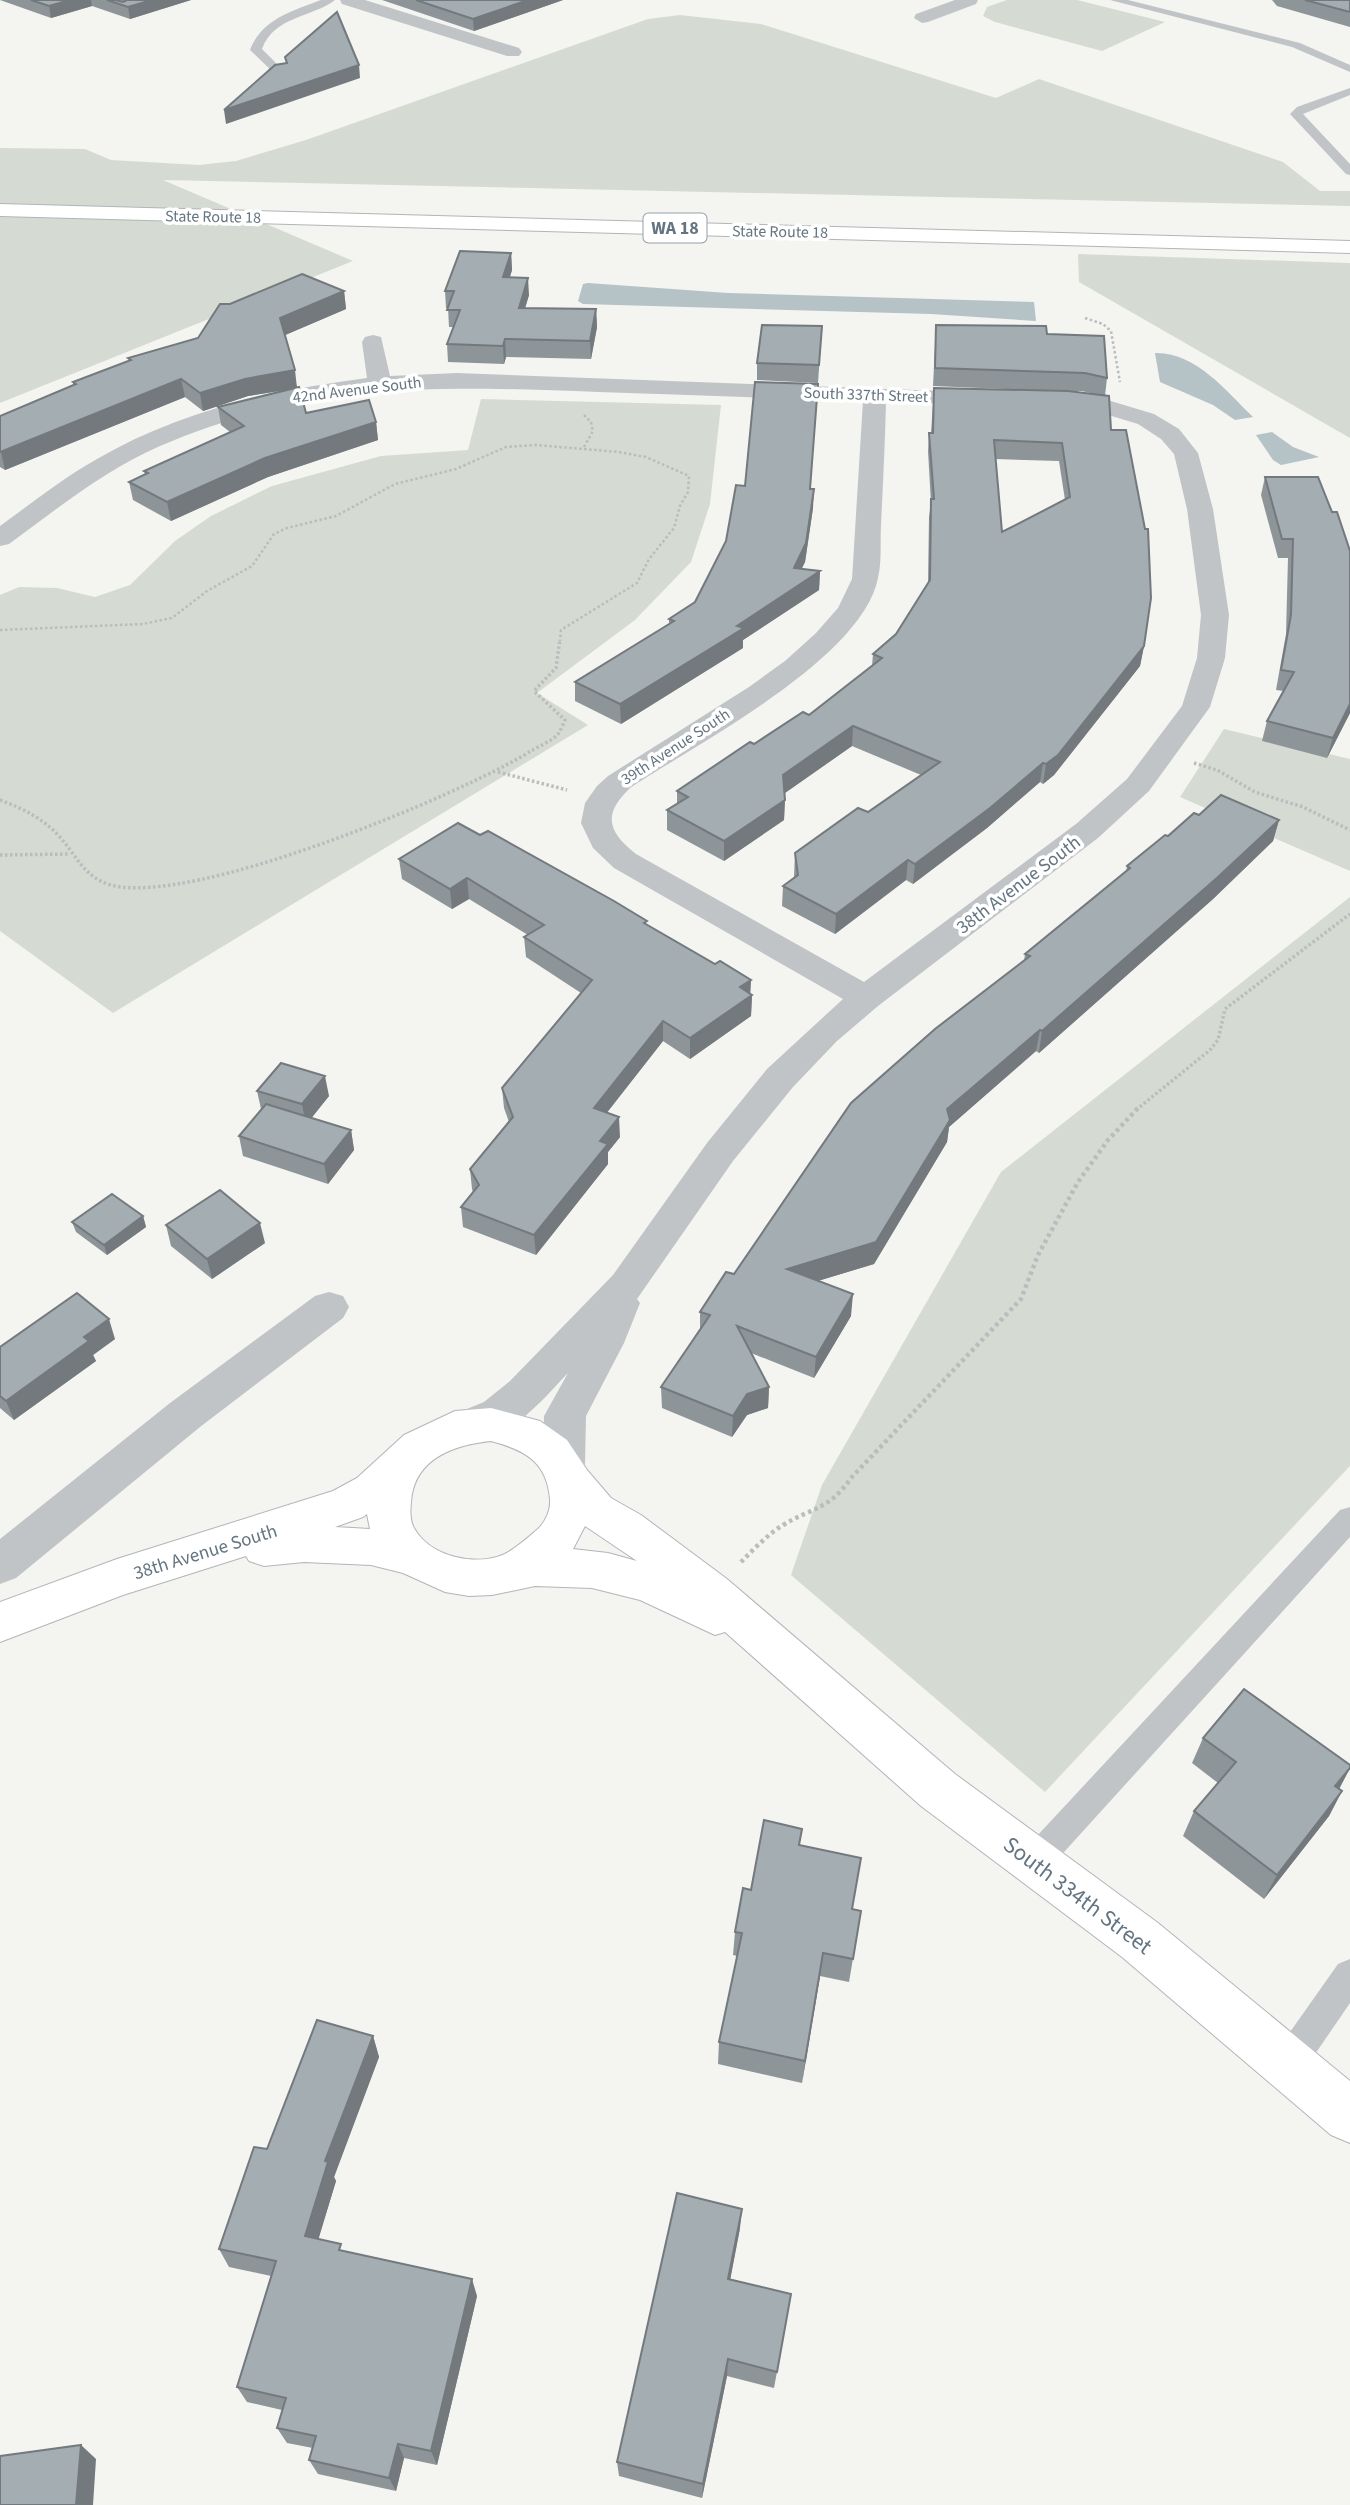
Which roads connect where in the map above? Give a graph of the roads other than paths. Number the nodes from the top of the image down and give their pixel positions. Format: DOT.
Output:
graph roads {
  1 [pos="330,0"];
  2 [pos="348,0"];
  3 [pos="970,0"];
  4 [pos="1115,0"];
  5 [pos="922,18"];
  6 [pos="513,52"];
  7 [pos="1350,69"];
  8 [pos="281,74"];
  9 [pos="1350,88"];
  10 [pos="1350,171"];
  11 [pos="0,194"];
  12 [pos="705,209"];
  13 [pos="0,210"];
  14 [pos="883,214"];
  15 [pos="1350,228"];
  16 [pos="1350,247"];
  17 [pos="373,342"];
  18 [pos="457,380"];
  19 [pos="380,384"];
  20 [pos="875,394"];
  21 [pos="1013,399"];
  22 [pos="1040,400"];
  23 [pos="0,538"];
  24 [pos="866,998"];
  25 [pos="627,1285"];
  26 [pos="328,1307"];
  27 [pos="472,1425"];
  28 [pos="402,1465"];
  29 [pos="568,1473"];
  30 [pos="1350,1518"];
  31 [pos="199,1552"];
  32 [pos="412,1557"];
  33 [pos="0,1565"];
  34 [pos="519,1569"];
  35 [pos="0,1622"];
  36 [pos="805,1674"];
  37 [pos="1034,1861"];
  38 [pos="1350,1975"];
  39 [pos="1289,2064"];
  40 [pos="1350,2116"];
  1 -- 8 [label="lane"];
  2 -- 6 [label="street"];
  3 -- 5 [label="street"];
  4 -- 7 [label="lane"];
  9 -- 10 [label="lane"];
  11 -- 12 [label="main road, State Route 18 / WA 18"];
  13 -- 16 [label="main road, State Route 18 / WA 18"];
  14 -- 15 [label="main road"];
  17 -- 19 [label="street"];
  18 -- 19 [label="street, 42nd Avenue South"];
  18 -- 20 [label="street, South 337th Street"];
  19 -- 23 [label="street, 42nd Avenue South"];
  20 -- 21 [label="street, South 337th Street"];
  20 -- 24 [label="street, 39th Avenue South"];
  22 -- 24 [label="street, 38th Avenue South"];
  24 -- 25 [label="street, 38th Avenue South"];
  25 -- 27 [label="street, 38th Avenue South"];
  25 -- 29 [label="street, 38th Avenue South"];
  26 -- 33 [label="street"];
  27 -- 28 [label="main road"];
  27 -- 29 [label="main road"];
  28 -- 31 [label="main road, 38th Avenue South"];
  28 -- 32 [label="main road"];
  29 -- 34 [label="main road"];
  29 -- 36 [label="main road, South 334th Street"];
  30 -- 37 [label="lane"];
  31 -- 32 [label="main road"];
  31 -- 35 [label="main road, 38th Avenue South"];
  32 -- 34 [label="main road"];
  34 -- 36 [label="main road, South 334th Street"];
  36 -- 37 [label="main road, South 334th Street"];
  37 -- 39 [label="main road, South 334th Street"];
  38 -- 39 [label="lane"];
  39 -- 40 [label="main road, South 334th Street"];
}
